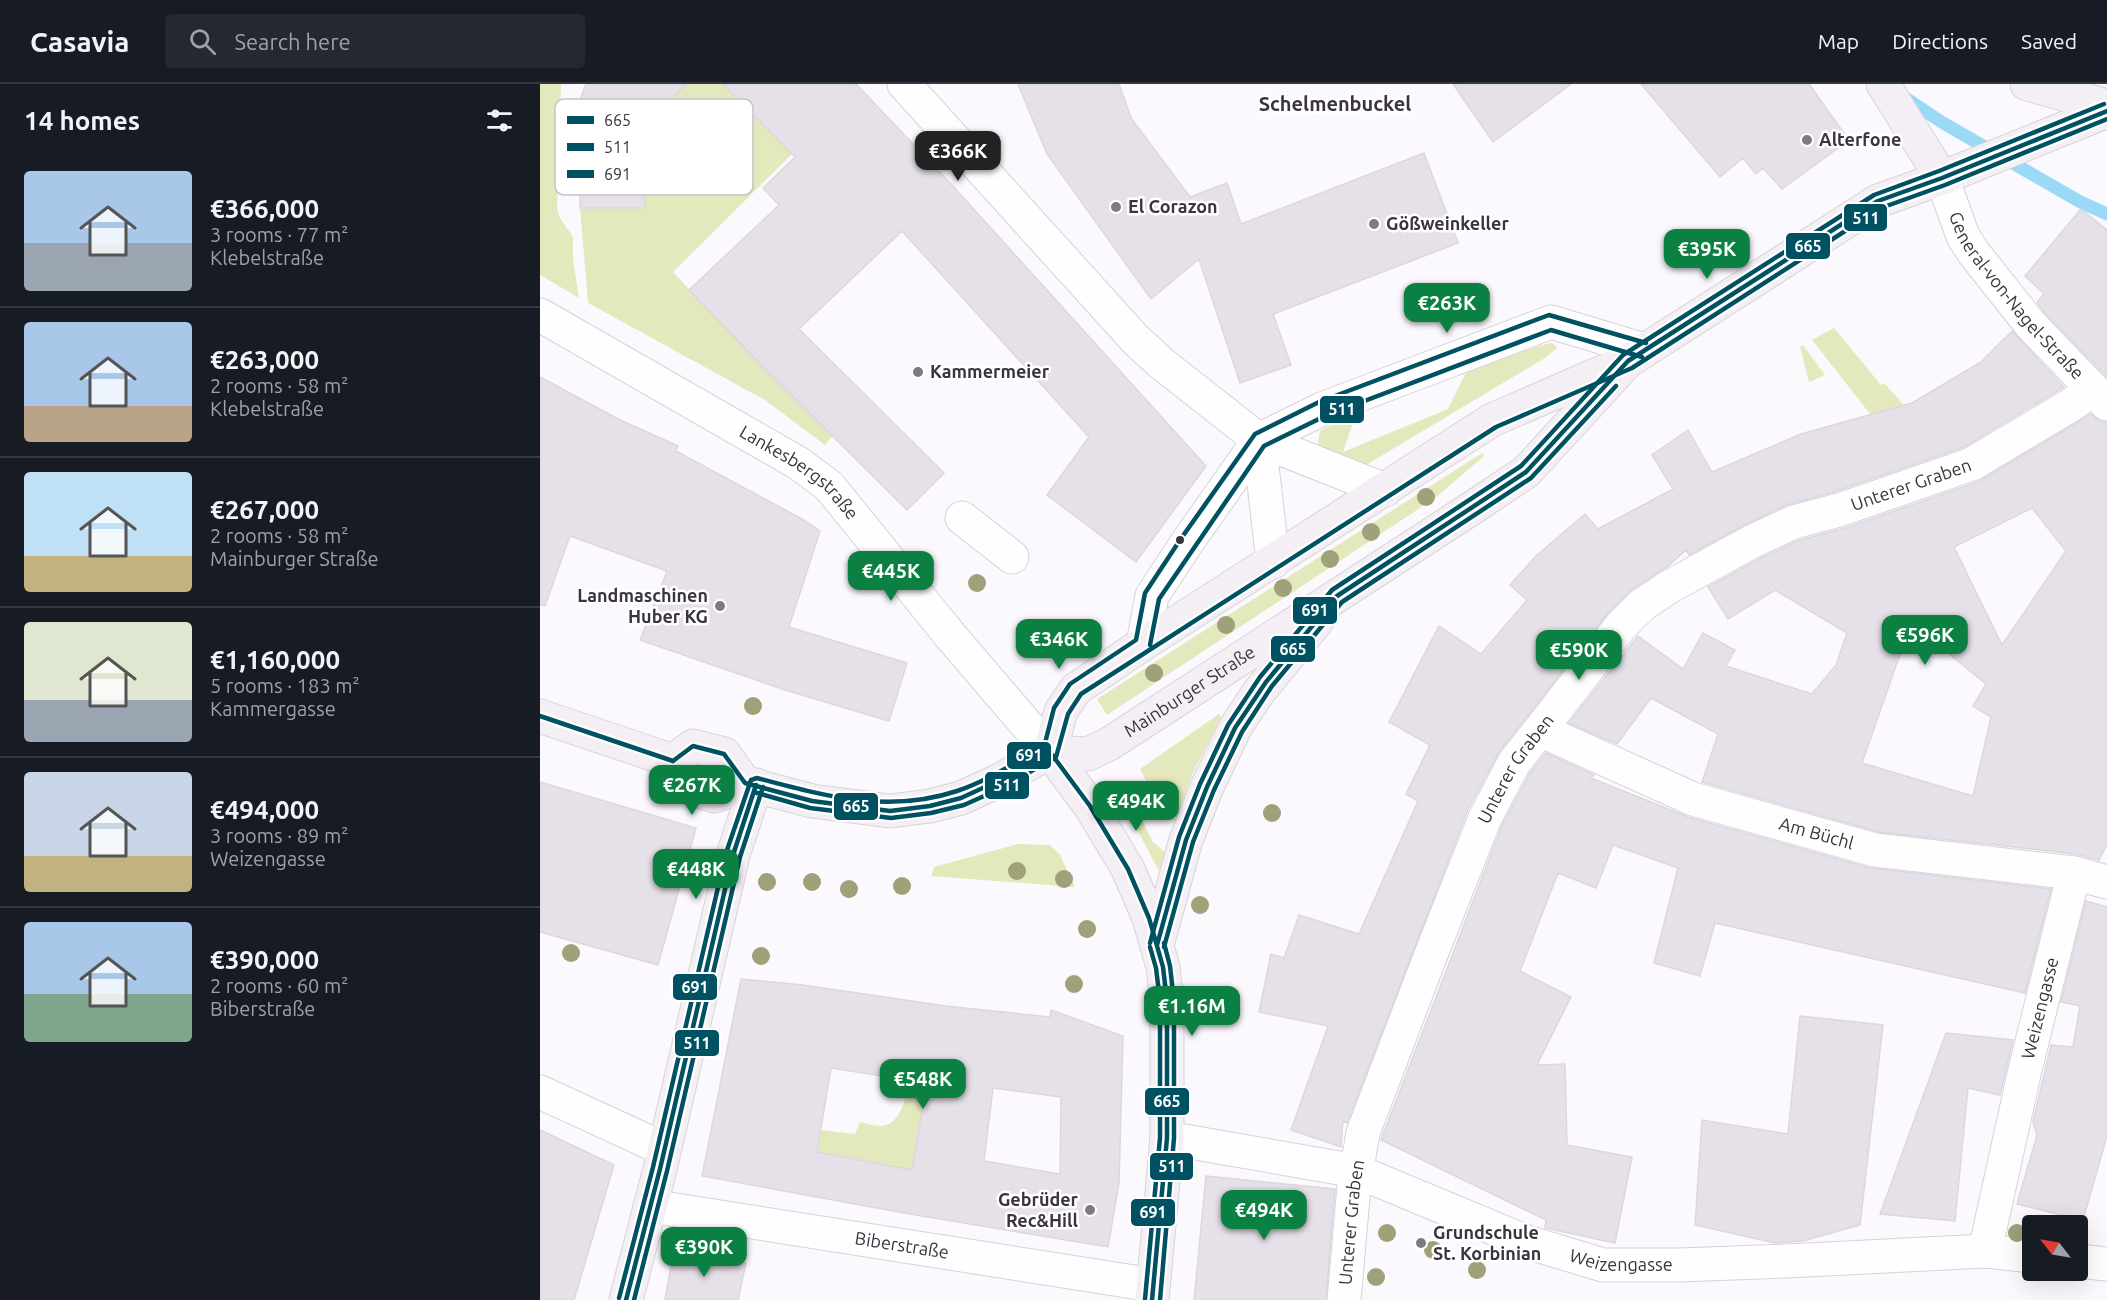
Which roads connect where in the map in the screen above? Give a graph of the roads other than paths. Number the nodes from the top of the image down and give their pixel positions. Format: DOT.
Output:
graph roads {
  1 [pos="904,84"];
  2 [pos="1883,84"];
  3 [pos="2027,84"];
  4 [pos="2107,106"];
  5 [pos="2107,111"];
  6 [pos="1942,178"];
  7 [pos="540,315"];
  8 [pos="1636,356"];
  9 [pos="2099,397"];
  10 [pos="1259,440"];
  11 [pos="1385,490"];
  12 [pos="962,518"];
  13 [pos="1012,557"];
  14 [pos="1273,562"];
  15 [pos="1337,596"];
  16 [pos="1143,644"];
  17 [pos="540,716"];
  18 [pos="1540,730"];
  19 [pos="1050,752"];
  20 [pos="750,784"];
  21 [pos="2074,873"];
  22 [pos="2107,882"];
  23 [pos="1157,945"];
  24 [pos="540,1092"];
  25 [pos="1167,1138"];
  26 [pos="664,1149"];
  27 [pos="1356,1171"];
  28 [pos="650,1206"];
  29 [pos="1985,1251"];
  30 [pos="2022,1255"];
  31 [pos="2088,1262"];
  32 [pos="2107,1264"];
  33 [pos="1152,1293"];
  34 [pos="626,1300"];
  35 [pos="1344,1300"];
  1 -- 10 [label="street"];
  2 -- 6 [label="main road, General-von-Nagel-Straße"];
  3 -- 4 [label="main road"];
  5 -- 6 [label="main road, Mainburger Straße"];
  6 -- 8 [label="main road, Mainburger Straße"];
  6 -- 9 [label="street, General-von-Nagel-Straße"];
  7 -- 19 [label="street, Lankesbergstraße"];
  8 -- 10 [label="street"];
  8 -- 11 [label="main road, Mainburger Straße"];
  8 -- 15 [label="main road, Mainburger Straße"];
  9 -- 18 [label="street, Unterer Graben"];
  10 -- 11 [label="street"];
  10 -- 14 [label="street"];
  10 -- 16 [label="street"];
  11 -- 14 [label="main road, Mainburger Straße"];
  12 -- 13 [label="street"];
  14 -- 16 [label="main road, Mainburger Straße"];
  15 -- 19 [label="main road, Mainburger Straße"];
  15 -- 23 [label="main road"];
  16 -- 19 [label="main road, Mainburger Straße"];
  17 -- 20 [label="main road"];
  18 -- 21 [label="street, Am Büchl"];
  18 -- 27 [label="street, Unterer Graben"];
  19 -- 20 [label="main road"];
  19 -- 23 [label="main road"];
  20 -- 26 [label="main road"];
  21 -- 22 [label="street, Am Büchl"];
  21 -- 29 [label="street, Weizengasse"];
  23 -- 25 [label="main road"];
  24 -- 26 [label="street"];
  25 -- 27 [label="street, Weizengasse"];
  25 -- 33 [label="main road"];
  26 -- 28 [label="main road"];
  27 -- 29 [label="street, Weizengasse"];
  27 -- 35 [label="street, Unterer Graben"];
  28 -- 33 [label="street, Biberstraße"];
  28 -- 34 [label="main road"];
  29 -- 30 [label="street, Weizengasse"];
  31 -- 32 [label="street"];
}
